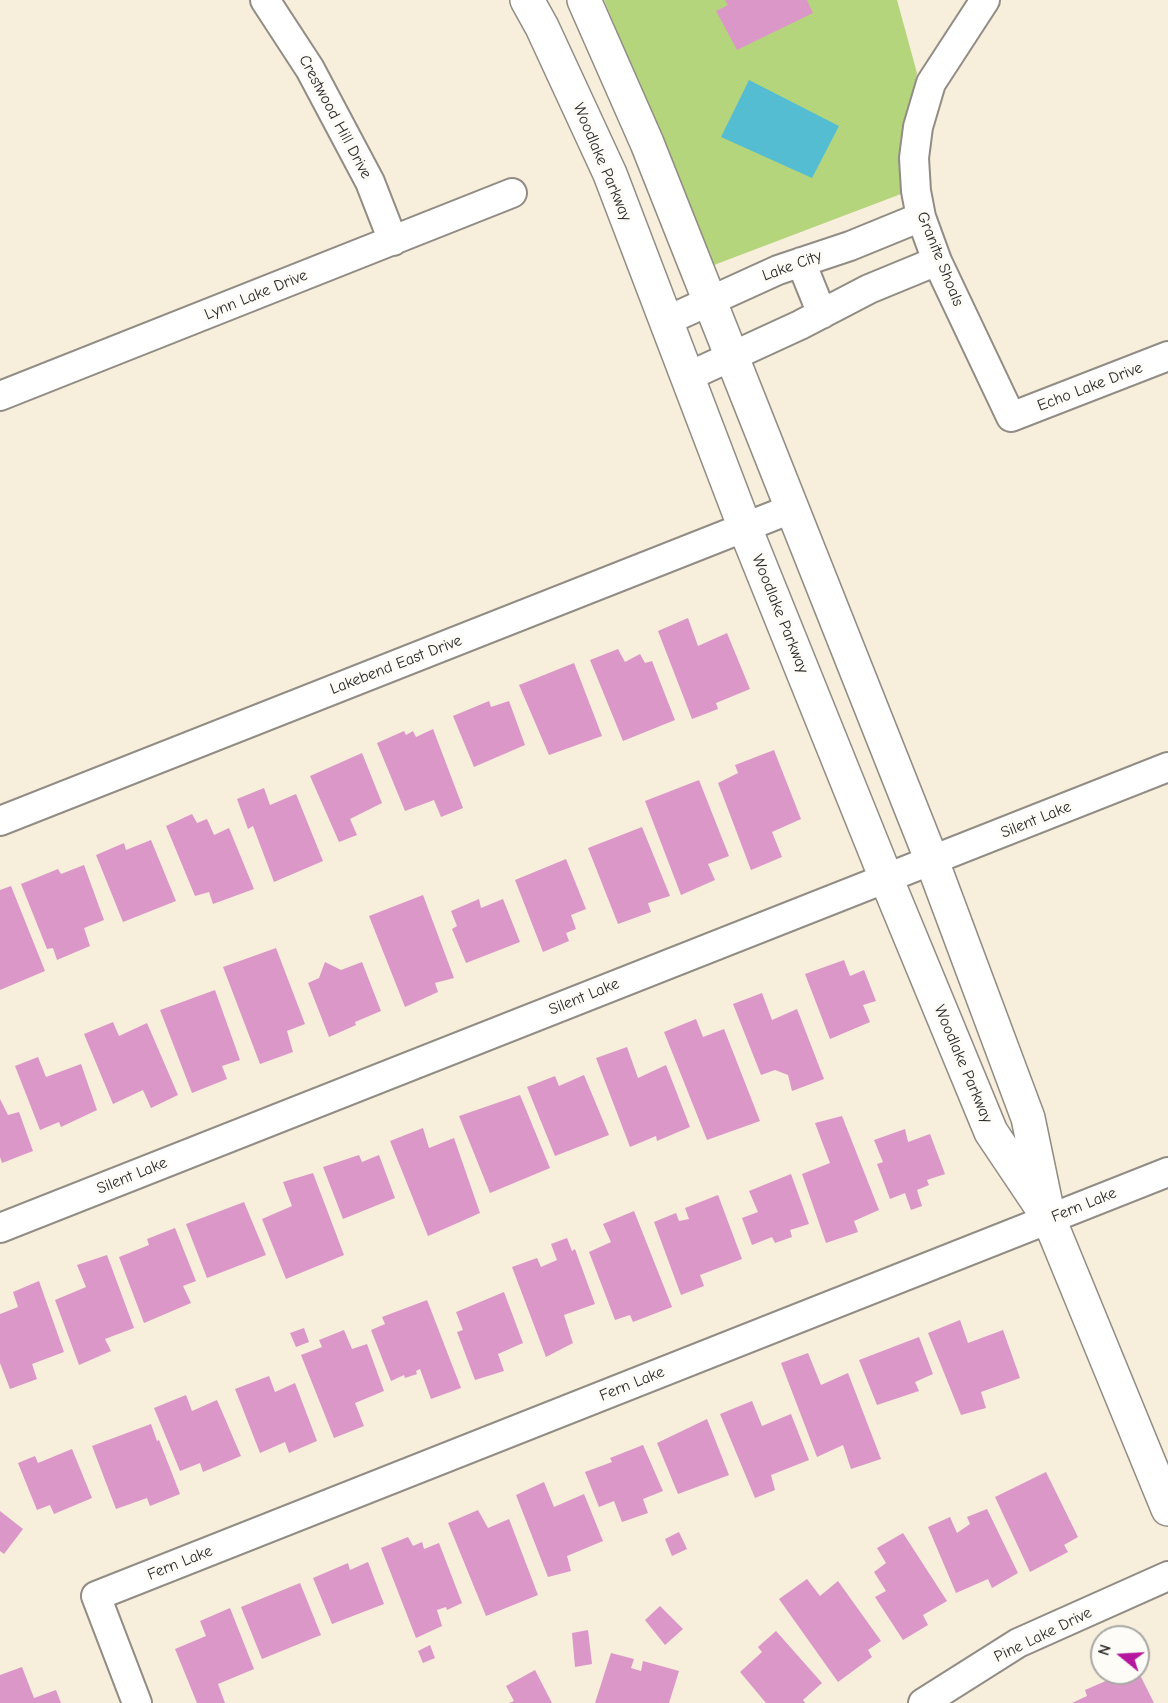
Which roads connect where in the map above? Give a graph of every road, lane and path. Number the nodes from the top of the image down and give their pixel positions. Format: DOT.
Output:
graph roads {
  1 [pos="265,0"];
  2 [pos="527,0"];
  3 [pos="584,0"];
  4 [pos="985,0"];
  5 [pos="512,193"];
  6 [pos="921,217"];
  7 [pos="393,241"];
  8 [pos="938,261"];
  9 [pos="801,262"];
  10 [pos="709,301"];
  11 [pos="822,314"];
  12 [pos="666,321"];
  13 [pos="731,356"];
  14 [pos="1168,356"];
  15 [pos="687,376"];
  16 [pos="0,396"];
  17 [pos="1011,417"];
  18 [pos="791,509"];
  19 [pos="745,528"];
  20 [pos="1168,767"];
  21 [pos="0,821"];
  22 [pos="932,861"];
  23 [pos="886,878"];
  24 [pos="1168,1172"];
  25 [pos="1049,1219"];
  26 [pos="0,1228"];
  27 [pos="1168,1509"];
  28 [pos="1168,1576"];
  29 [pos="137,1703"];
  30 [pos="923,1703"];
  1 -- 7 [label="street, Crestwood Hill Drive"];
  2 -- 12 [label="street, Woodlake Parkway"];
  3 -- 10 [label="street, Woodlake Parkway"];
  4 -- 6 [label="street, Granite Shoals"];
  5 -- 7 [label="street, Lynn Lake Drive"];
  6 -- 8 [label="street, Granite Shoals"];
  6 -- 9 [label="street, Lake City"];
  7 -- 16 [label="street, Lynn Lake Drive"];
  8 -- 11 [label="street"];
  8 -- 17 [label="street, Granite Shoals"];
  9 -- 10 [label="street, Lake City"];
  9 -- 11 [label="street"];
  10 -- 12 [label="street, Lake City"];
  10 -- 13 [label="street, Woodlake Parkway"];
  11 -- 13 [label="street"];
  12 -- 15 [label="street, Woodlake Parkway"];
  13 -- 15 [label="street"];
  13 -- 18 [label="street, Woodlake Parkway"];
  14 -- 17 [label="street, Echo Lake Drive"];
  15 -- 19 [label="street, Woodlake Parkway"];
  18 -- 19 [label="street, Lakebend East Drive"];
  18 -- 22 [label="street, Woodlake Parkway"];
  19 -- 21 [label="street, Lakebend East Drive"];
  19 -- 23 [label="street, Woodlake Parkway"];
  20 -- 22 [label="street, Silent Lake"];
  22 -- 23 [label="street, Silent Lake"];
  22 -- 25 [label="street, Woodlake Parkway"];
  23 -- 25 [label="street, Woodlake Parkway"];
  23 -- 26 [label="street, Silent Lake"];
  24 -- 25 [label="street, Fern Lake"];
  25 -- 27 [label="street, Woodlake Parkway"];
  25 -- 29 [label="street, Fern Lake"];
  28 -- 30 [label="street, Pine Lake Drive"];
}
